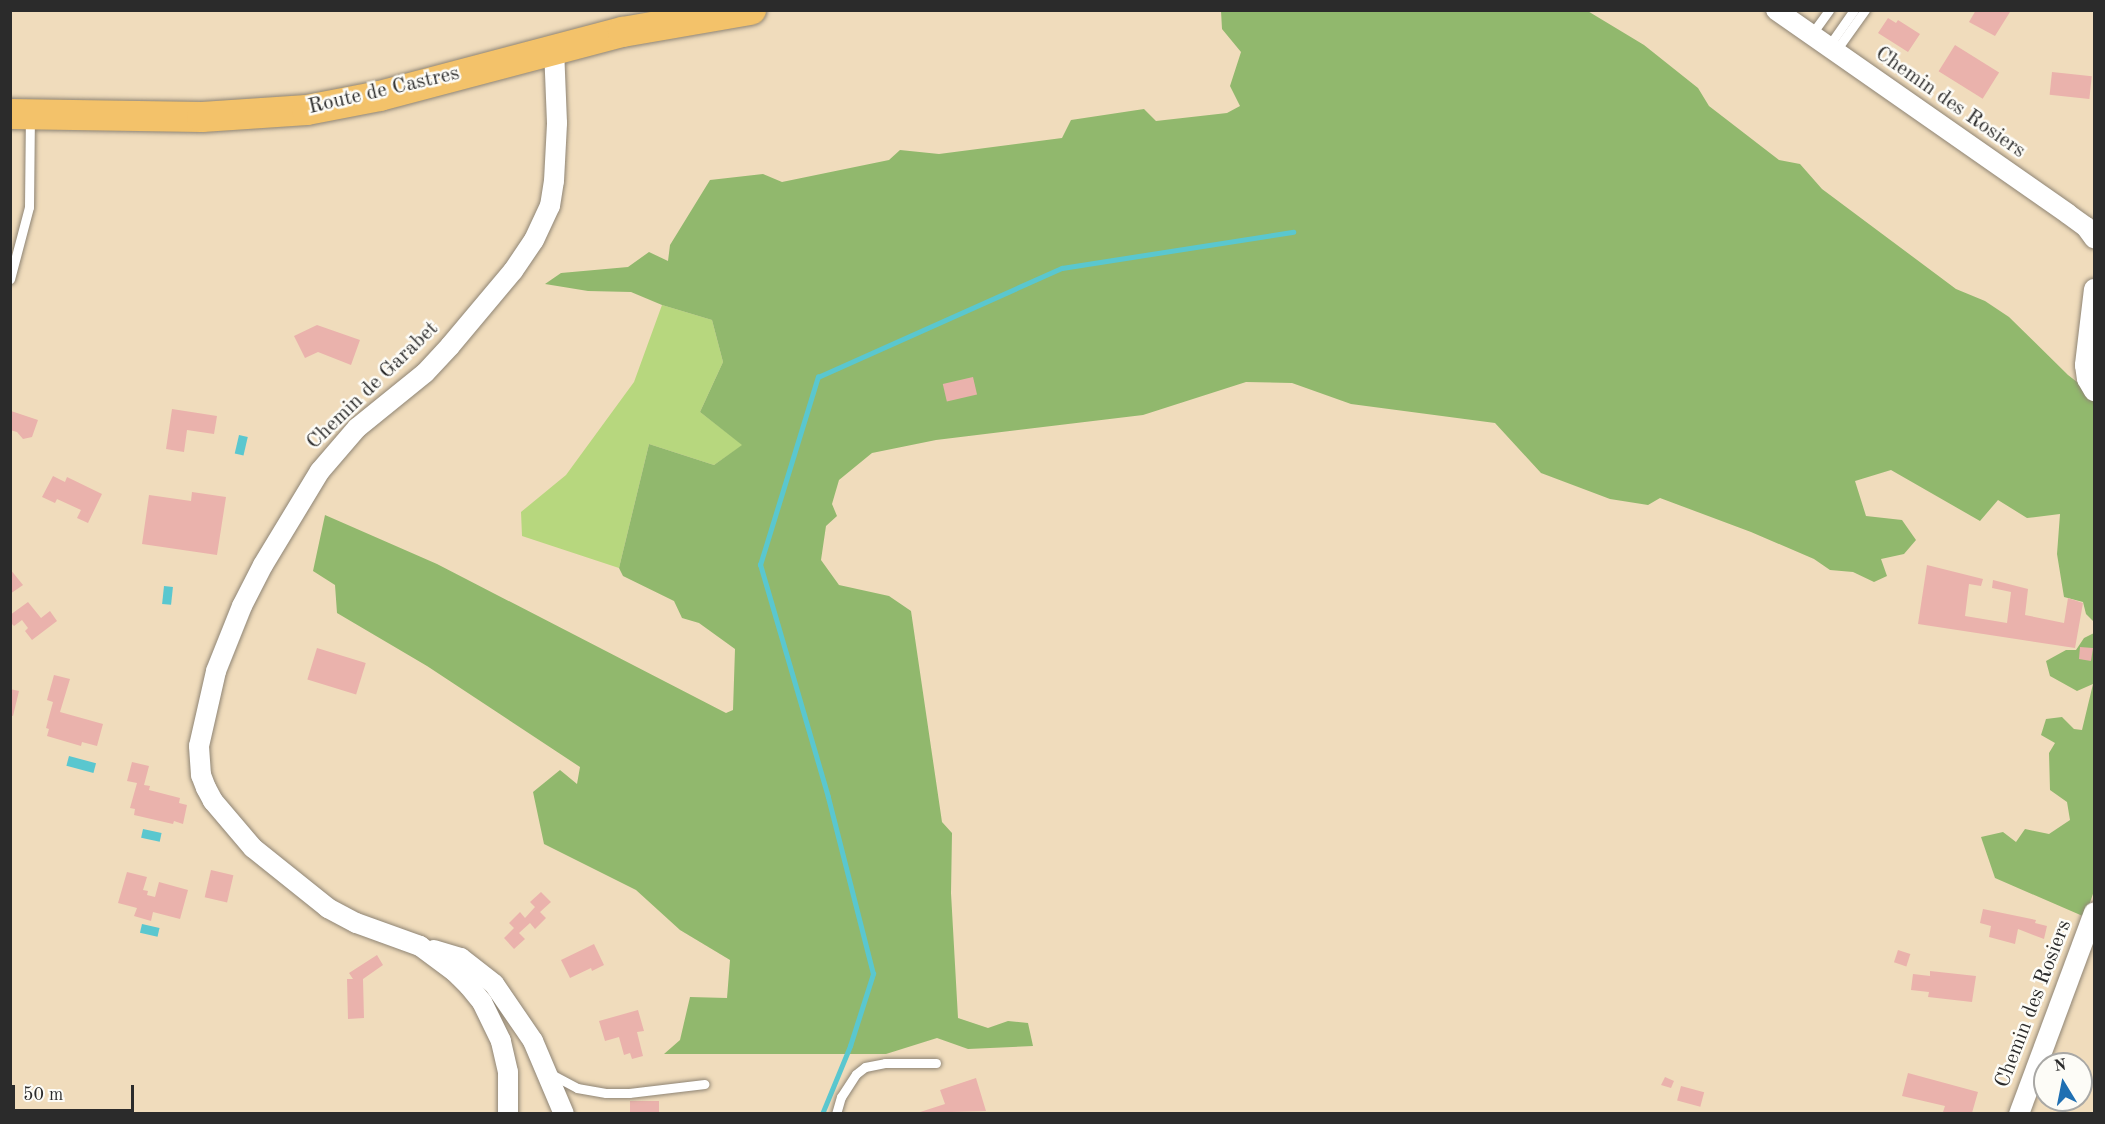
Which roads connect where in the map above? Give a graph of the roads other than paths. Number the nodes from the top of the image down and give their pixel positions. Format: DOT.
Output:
graph roads {
  1 [pos="751,10"];
  2 [pos="1776,10"];
  3 [pos="1829,10"];
  4 [pos="1854,10"];
  5 [pos="1865,10"];
  6 [pos="1811,35"];
  7 [pos="554,49"];
  8 [pos="1832,50"];
  9 [pos="20,114"];
  10 [pos="2094,238"];
  11 [pos="10,279"];
  12 [pos="2094,289"];
  13 [pos="2094,391"];
  14 [pos="2094,912"];
  15 [pos="420,946"];
  16 [pos="936,1063"];
  17 [pos="548,1073"];
  18 [pos="704,1084"];
  19 [pos="508,1113"];
  20 [pos="564,1113"];
  21 [pos="836,1113"];
  22 [pos="2019,1113"];
  1 -- 7 [label="main road, Route de Castres"];
  2 -- 6 [label="street, Chemin des Rosiers"];
  3 -- 6 [label="lane"];
  4 -- 8 [label="lane"];
  5 -- 8 [label="lane"];
  6 -- 8 [label="street, Chemin des Rosiers"];
  7 -- 9 [label="main road, Route de Castres"];
  7 -- 15 [label="street, Chemin de Garabet"];
  8 -- 10 [label="street, Chemin des Rosiers"];
  9 -- 11 [label="lane"];
  12 -- 13 [label="street"];
  14 -- 22 [label="street, Chemin des Rosiers"];
  15 -- 17 [label="street"];
  15 -- 19 [label="street, Chemin de Garabet"];
  16 -- 21 [label="lane"];
  17 -- 18 [label="lane"];
  17 -- 20 [label="street"];
}
